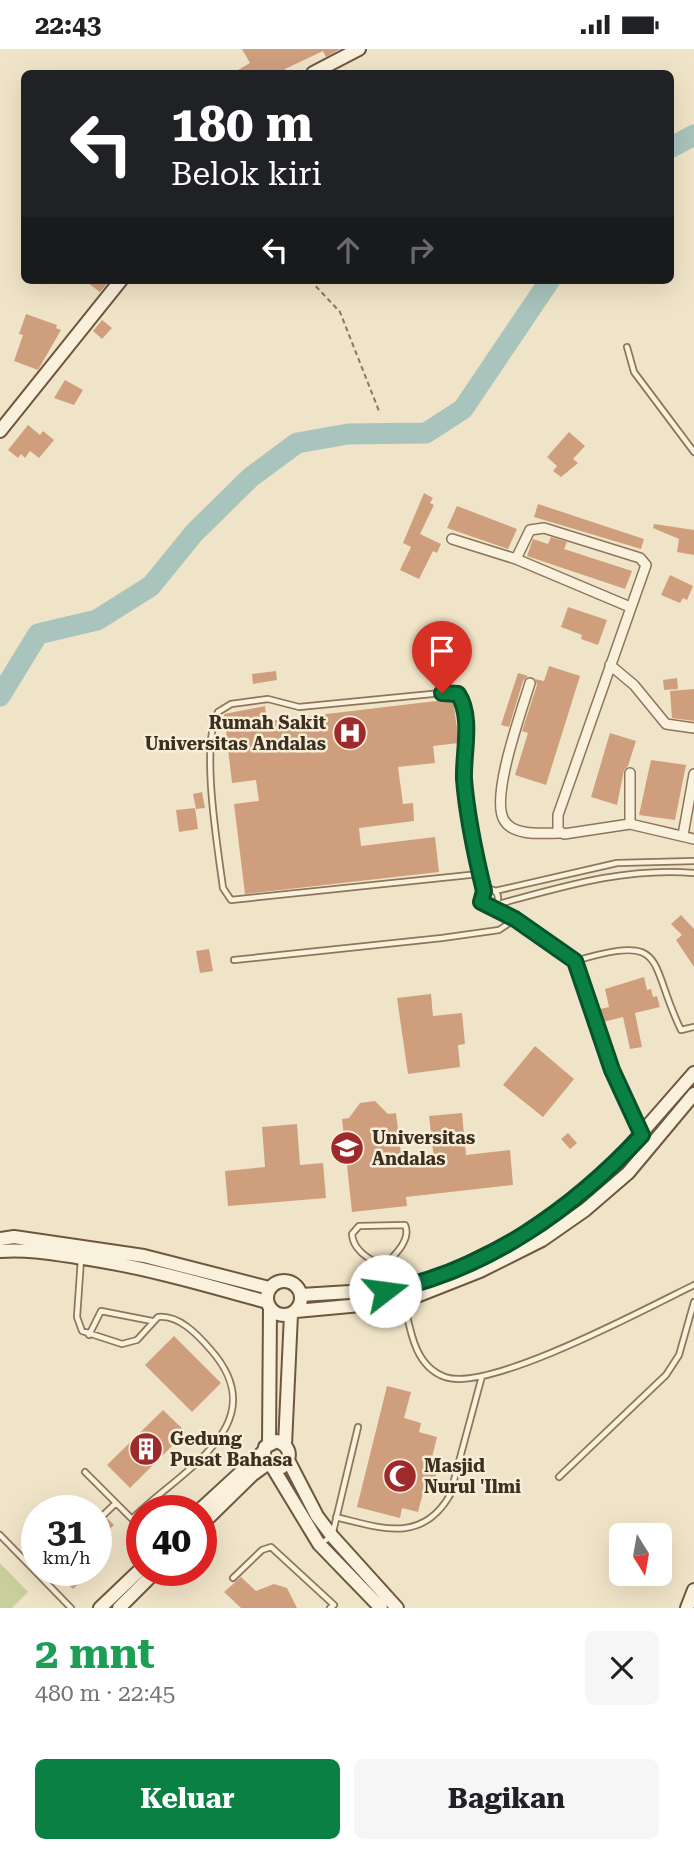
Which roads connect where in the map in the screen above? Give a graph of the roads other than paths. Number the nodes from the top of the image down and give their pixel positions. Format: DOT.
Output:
graph roads {
  1 [pos="359,49"];
  2 [pos="319,70"];
  3 [pos="118,284"];
  4 [pos="627,347"];
  5 [pos="0,431"];
  6 [pos="694,451"];
  7 [pos="452,539"];
  8 [pos="516,559"];
  9 [pos="630,607"];
  10 [pos="610,665"];
  11 [pos="530,683"];
  12 [pos="694,728"];
  13 [pos="630,773"];
  14 [pos="694,774"];
  15 [pos="630,824"];
  16 [pos="560,833"];
  17 [pos="683,835"];
  18 [pos="694,838"];
  19 [pos="694,861"];
  20 [pos="694,873"];
  21 [pos="480,874"];
  22 [pos="484,891"];
  23 [pos="495,891"];
  24 [pos="493,906"];
  25 [pos="515,919"];
  26 [pos="234,960"];
  27 [pos="575,961"];
  28 [pos="694,1027"];
  29 [pos="694,1073"];
  30 [pos="691,1089"];
  31 [pos="642,1135"];
  32 [pos="584,1192"];
  33 [pos="595,1201"];
  34 [pos="0,1239"];
  35 [pos="48,1247"];
  36 [pos="0,1251"];
  37 [pos="81,1258"];
  38 [pos="383,1267"];
  39 [pos="694,1285"];
  40 [pos="270,1288"];
  41 [pos="385,1291"];
  42 [pos="301,1295"];
  43 [pos="404,1301"];
  44 [pos="694,1302"];
  45 [pos="268,1305"];
  46 [pos="293,1312"];
  47 [pos="152,1321"];
  48 [pos="89,1335"];
  49 [pos="482,1375"];
  50 [pos="358,1427"];
  51 [pos="285,1445"];
  52 [pos="268,1457"];
  53 [pos="288,1460"];
  54 [pos="85,1472"];
  55 [pos="559,1477"];
  56 [pos="156,1495"];
  57 [pos="217,1497"];
  58 [pos="116,1503"];
  59 [pos="112,1507"];
  60 [pos="217,1509"];
  61 [pos="126,1513"];
  62 [pos="336,1517"];
  63 [pos="0,1535"];
  64 [pos="332,1536"];
  65 [pos="319,1544"];
  66 [pos="233,1578"];
  67 [pos="126,1583"];
  68 [pos="141,1586"];
  69 [pos="694,1590"];
  70 [pos="334,1607"];
  71 [pos="71,1608"];
  72 [pos="100,1608"];
  73 [pos="120,1608"];
  74 [pos="381,1608"];
  75 [pos="397,1608"];
  76 [pos="687,1608"];
  1 -- 2 [label="street"];
  3 -- 5 [label="street"];
  4 -- 6 [label="lane"];
  7 -- 8 [label="street"];
  8 -- 9 [label="street"];
  8 -- 9 [label="street"];
  9 -- 10 [label="street"];
  10 -- 12 [label="street"];
  10 -- 16 [label="street"];
  11 -- 16 [label="street"];
  13 -- 15 [label="street"];
  14 -- 17 [label="street"];
  15 -- 16 [label="street"];
  15 -- 17 [label="street"];
  17 -- 18 [label="street"];
  19 -- 23 [label="lane"];
  20 -- 24 [label="lane"];
  21 -- 21 [label="lane"];
  21 -- 22 [label="lane"];
  22 -- 23 [label="lane"];
  22 -- 24 [label="lane"];
  23 -- 24 [label="lane"];
  24 -- 25 [label="lane"];
  25 -- 26 [label="lane"];
  25 -- 27 [label="lane"];
  27 -- 28 [label="lane"];
  27 -- 31 [label="lane"];
  29 -- 30 [label="street"];
  30 -- 31 [label="street"];
  30 -- 33 [label="street"];
  31 -- 32 [label="street"];
  32 -- 33 [label="street"];
  32 -- 41 [label="street"];
  33 -- 43 [label="street"];
  34 -- 35 [label="street"];
  35 -- 36 [label="street"];
  35 -- 37 [label="street"];
  35 -- 40 [label="street"];
  37 -- 45 [label="street"];
  37 -- 48 [label="lane"];
  38 -- 38 [label="lane"];
  38 -- 41 [label="lane"];
  39 -- 49 [label="lane"];
  40 -- 42 [label="street"];
  40 -- 45 [label="street"];
  41 -- 42 [label="street"];
  42 -- 46 [label="street"];
  43 -- 46 [label="street"];
  43 -- 49 [label="lane"];
  44 -- 55 [label="lane"];
  45 -- 46 [label="street"];
  45 -- 52 [label="street"];
  46 -- 51 [label="street"];
  47 -- 48 [label="lane"];
  47 -- 48 [label="lane"];
  47 -- 56 [label="lane"];
  49 -- 62 [label="lane"];
  50 -- 62 [label="lane"];
  51 -- 52 [label="street"];
  51 -- 53 [label="street"];
  52 -- 53 [label="street"];
  52 -- 57 [label="street"];
  52 -- 60 [label="street"];
  52 -- 65 [label="street"];
  53 -- 64 [label="street"];
  54 -- 58 [label="lane"];
  58 -- 59 [label="lane"];
  58 -- 61 [label="lane"];
  62 -- 64 [label="lane"];
  63 -- 71 [label="lane"];
  64 -- 65 [label="lane"];
  64 -- 75 [label="street"];
  65 -- 74 [label="street"];
  66 -- 70 [label="lane"];
  67 -- 72 [label="street"];
  68 -- 73 [label="street"];
  69 -- 76 [label="street"];
}
